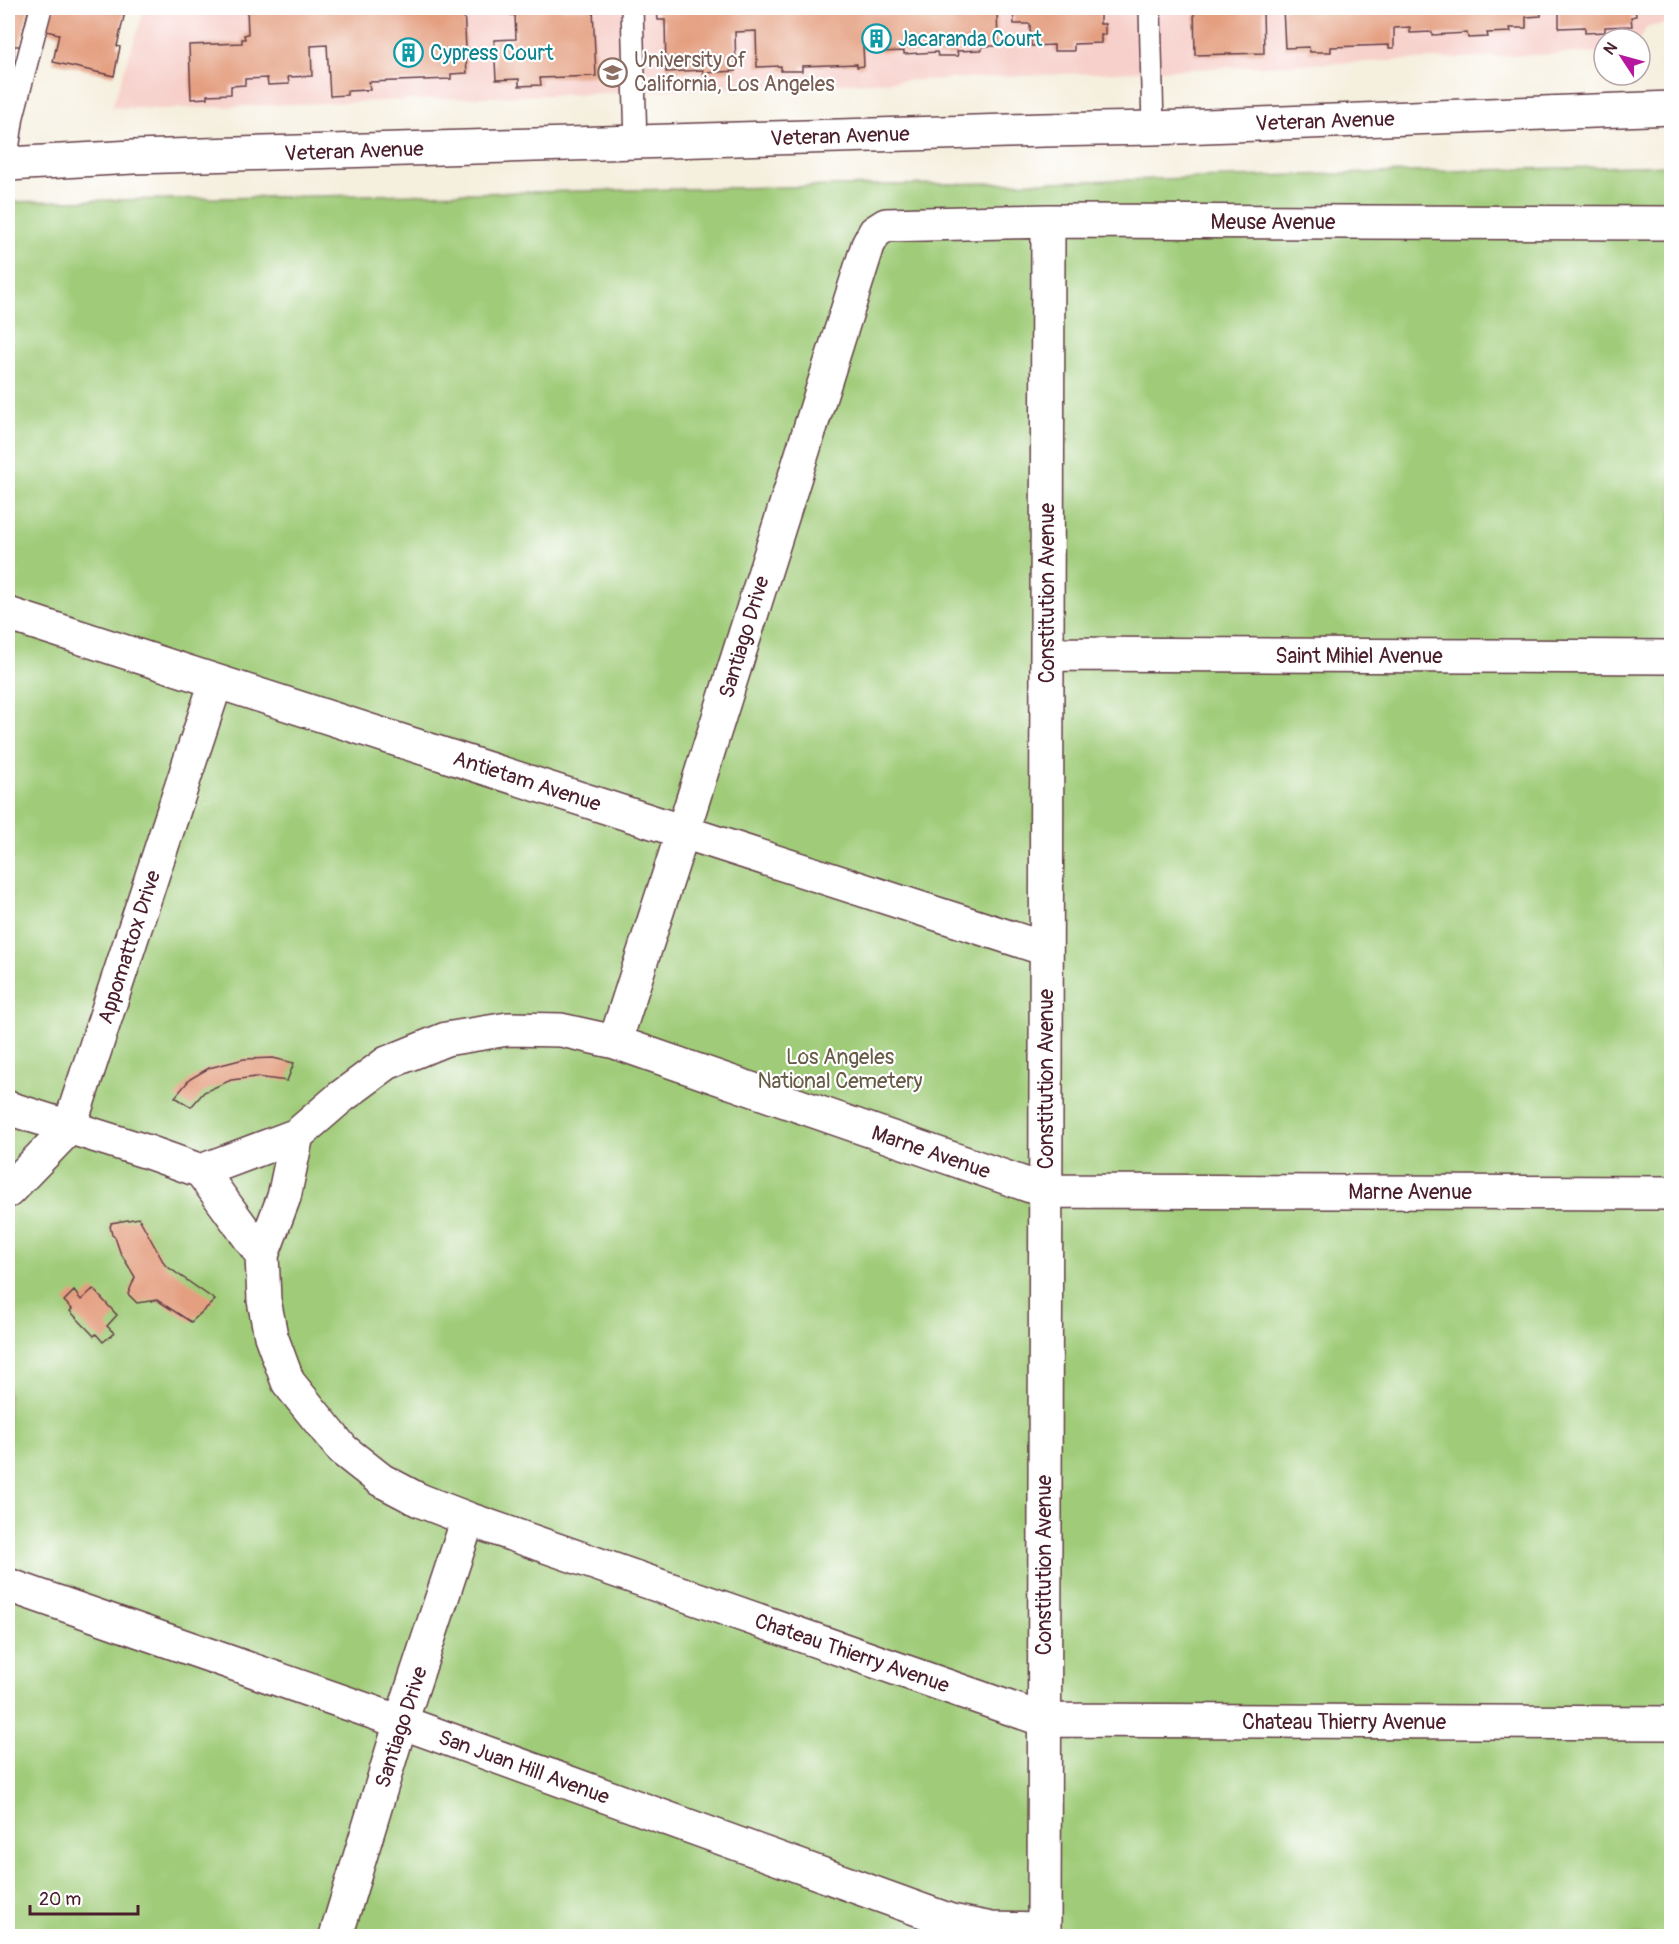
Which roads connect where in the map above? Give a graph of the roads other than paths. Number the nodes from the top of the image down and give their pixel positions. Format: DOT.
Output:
graph roads {
  1 [pos="41,8"];
  2 [pos="632,8"];
  3 [pos="1150,8"];
  4 [pos="1671,108"];
  5 [pos="1153,128"];
  6 [pos="636,143"];
  7 [pos="8,150"];
  8 [pos="8,164"];
  9 [pos="1048,221"];
  10 [pos="1671,223"];
  11 [pos="875,232"];
  12 [pos="8,615"];
  13 [pos="1047,654"];
  14 [pos="1671,657"];
  15 [pos="216,682"];
  16 [pos="683,831"];
  17 [pos="1046,949"];
  18 [pos="615,1042"];
  19 [pos="8,1108"];
  20 [pos="69,1128"];
  21 [pos="297,1135"];
  22 [pos="201,1171"];
  23 [pos="8,1191"];
  24 [pos="1045,1191"];
  25 [pos="1671,1193"];
  26 [pos="262,1255"];
  27 [pos="468,1519"];
  28 [pos="8,1585"];
  29 [pos="1044,1720"];
  30 [pos="401,1722"];
  31 [pos="1671,1723"];
  32 [pos="943,1929"];
  33 [pos="1044,1933"];
  34 [pos="336,1936"];
  1 -- 7 [label="lane"];
  2 -- 6 [label="lane"];
  3 -- 5 [label="lane"];
  4 -- 5 [label="street, Veteran Avenue"];
  5 -- 6 [label="street, Veteran Avenue"];
  6 -- 8 [label="street, Veteran Avenue"];
  9 -- 10 [label="street, Meuse Avenue"];
  9 -- 11 [label="street, Meuse Avenue"];
  9 -- 13 [label="street, Constitution Avenue"];
  11 -- 16 [label="street, Santiago Drive"];
  12 -- 15 [label="street, Antietam Avenue"];
  13 -- 14 [label="street, Saint Mihiel Avenue"];
  13 -- 17 [label="street, Constitution Avenue"];
  15 -- 16 [label="street, Antietam Avenue"];
  15 -- 20 [label="street, Appomattox Drive"];
  16 -- 17 [label="street, Antietam Avenue"];
  16 -- 18 [label="street, Santiago Drive"];
  17 -- 24 [label="street, Constitution Avenue"];
  18 -- 21 [label="street, Marne Avenue"];
  18 -- 24 [label="street, Marne Avenue"];
  19 -- 20 [label="street"];
  20 -- 22 [label="street"];
  20 -- 23 [label="street, Appomattox Drive"];
  21 -- 22 [label="street"];
  21 -- 26 [label="street, Chateau Thierry Avenue"];
  22 -- 26 [label="street"];
  24 -- 25 [label="street, Marne Avenue"];
  24 -- 29 [label="street, Constitution Avenue"];
  26 -- 27 [label="street, Chateau Thierry Avenue"];
  27 -- 29 [label="street, Chateau Thierry Avenue"];
  27 -- 30 [label="street, Santiago Drive"];
  28 -- 30 [label="street, San Juan Hill Avenue"];
  29 -- 31 [label="street, Chateau Thierry Avenue"];
  29 -- 33 [label="street, Constitution Avenue"];
  30 -- 32 [label="street, San Juan Hill Avenue"];
  30 -- 34 [label="street, Santiago Drive"];
  32 -- 33 [label="street, San Juan Hill Avenue"];
}
